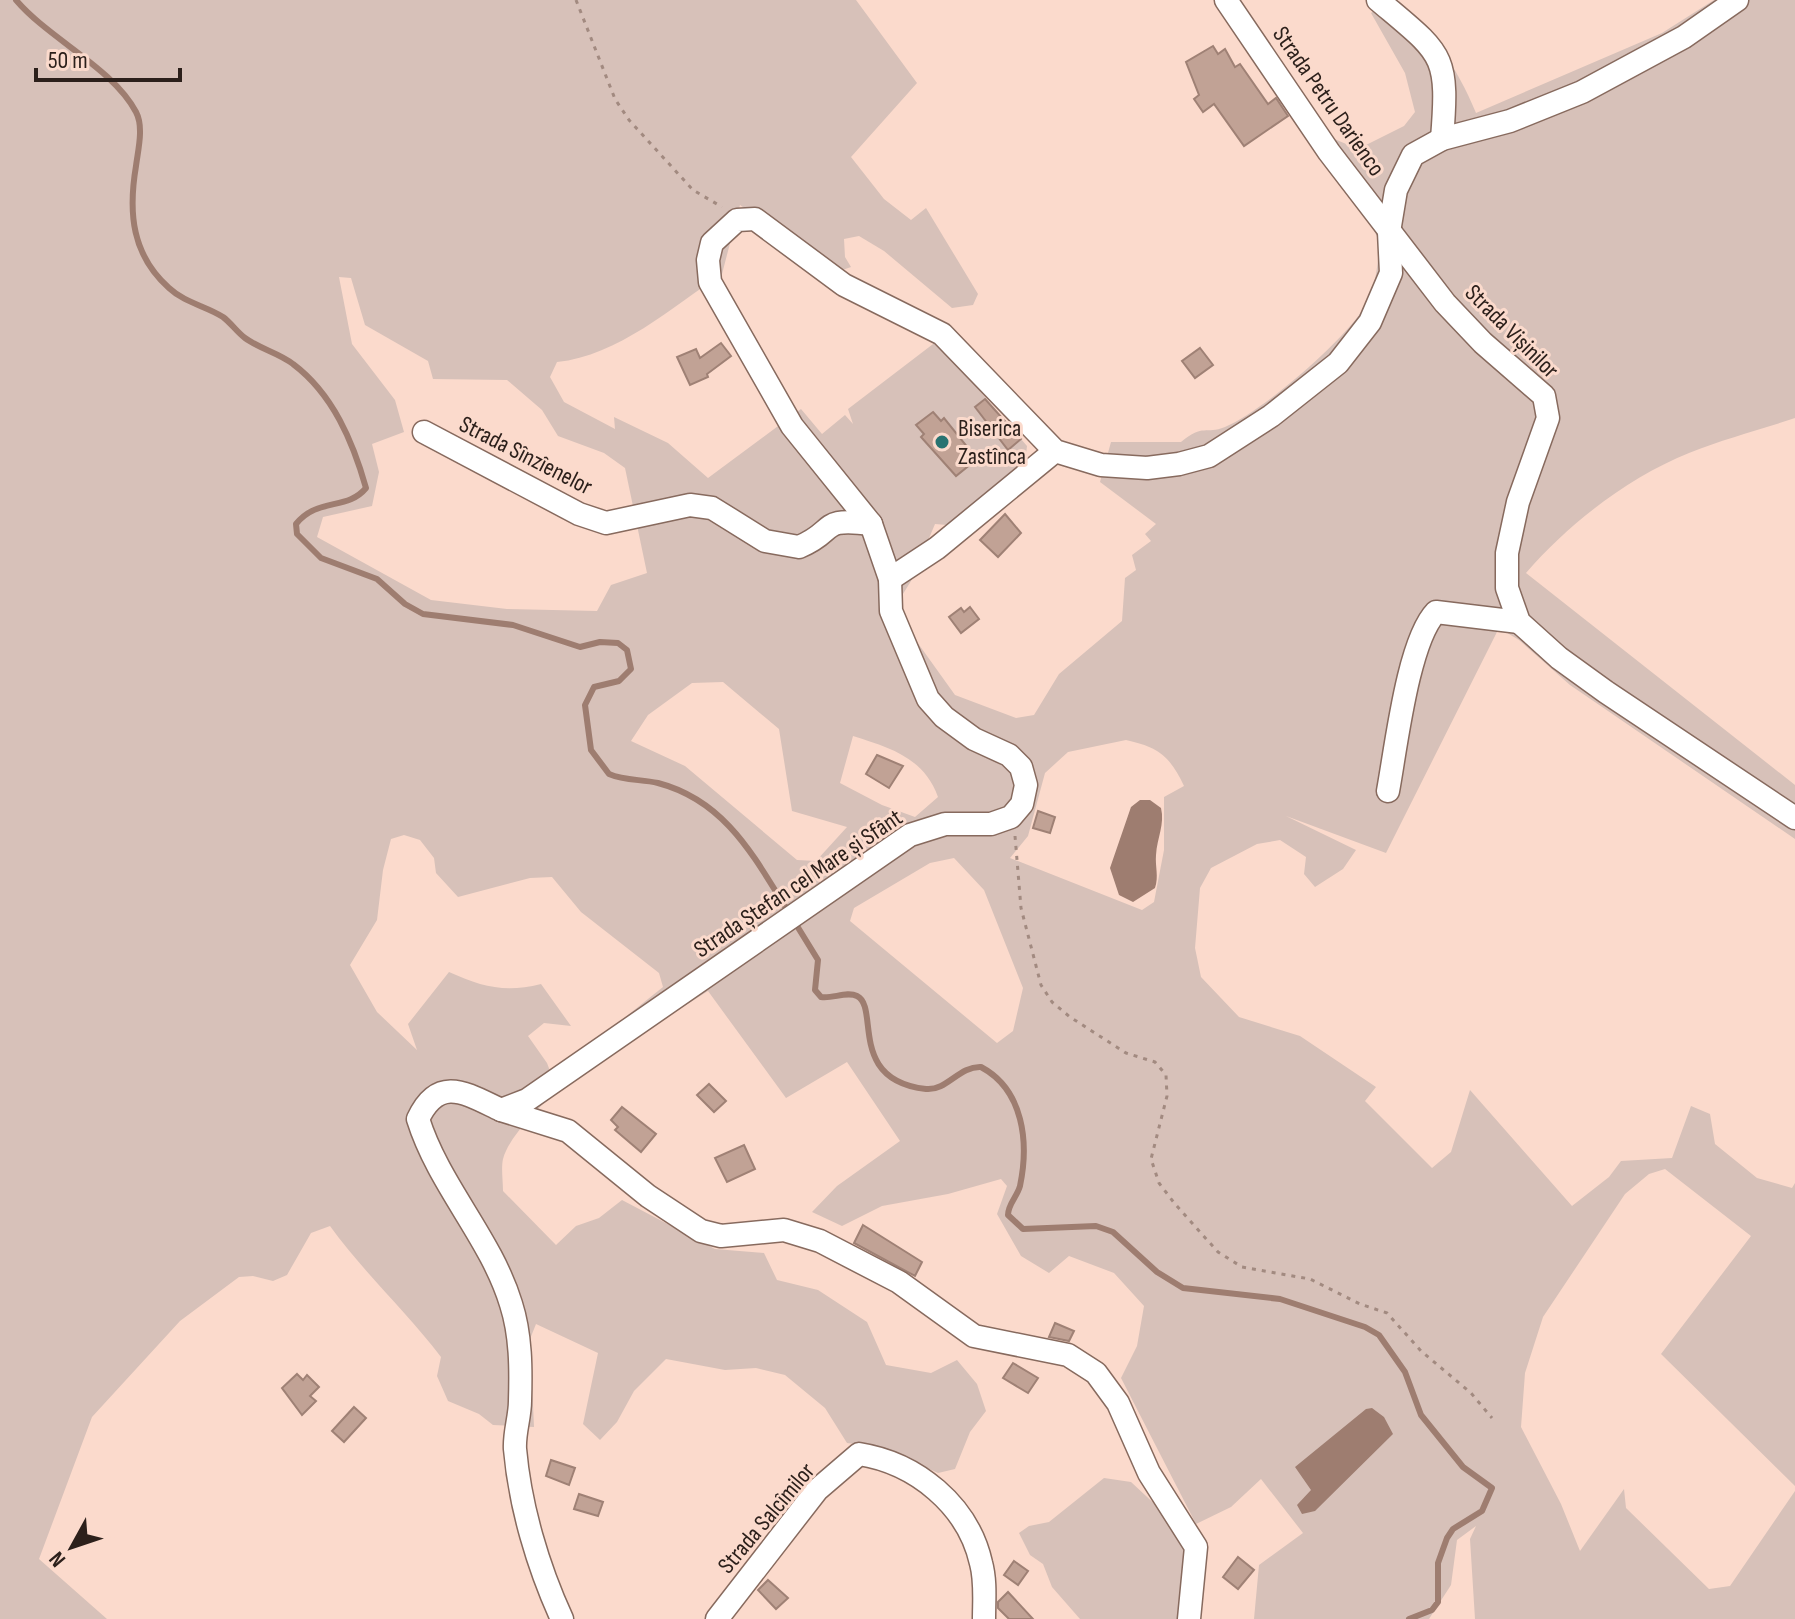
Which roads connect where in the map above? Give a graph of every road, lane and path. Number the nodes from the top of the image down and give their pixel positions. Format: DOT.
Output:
graph roads {
  1 [pos="576,0"];
  2 [pos="1226,0"];
  3 [pos="1378,0"];
  4 [pos="1737,0"];
  5 [pos="1442,139"];
  6 [pos="755,219"];
  7 [pos="1389,232"];
  8 [pos="424,432"];
  9 [pos="1055,451"];
  10 [pos="871,524"];
  11 [pos="890,579"];
  12 [pos="1519,622"];
  13 [pos="1388,791"];
  14 [pos="1011,817"];
  15 [pos="1795,818"];
  16 [pos="501,1110"];
  17 [pos="1492,1418"];
  18 [pos="562,1619"];
  19 [pos="717,1619"];
  20 [pos="984,1619"];
  21 [pos="1189,1619"];
  1 -- 6 [label="path"];
  2 -- 7 [label="street, Strada Petru Darienco"];
  3 -- 5 [label="street"];
  4 -- 5 [label="street"];
  5 -- 7 [label="street"];
  6 -- 9 [label="street"];
  6 -- 10 [label="street"];
  7 -- 9 [label="street"];
  7 -- 12 [label="street, Strada Vișinilor"];
  8 -- 10 [label="street, Strada Sînzîenelor"];
  9 -- 11 [label="street"];
  10 -- 11 [label="street"];
  11 -- 14 [label="street"];
  12 -- 13 [label="street"];
  12 -- 15 [label="street"];
  14 -- 16 [label="street, Strada Ștefan cel Mare și Sfânt"];
  14 -- 17 [label="path"];
  16 -- 18 [label="street"];
  16 -- 21 [label="street"];
  19 -- 20 [label="street, Strada Salcîmilor"];
}
